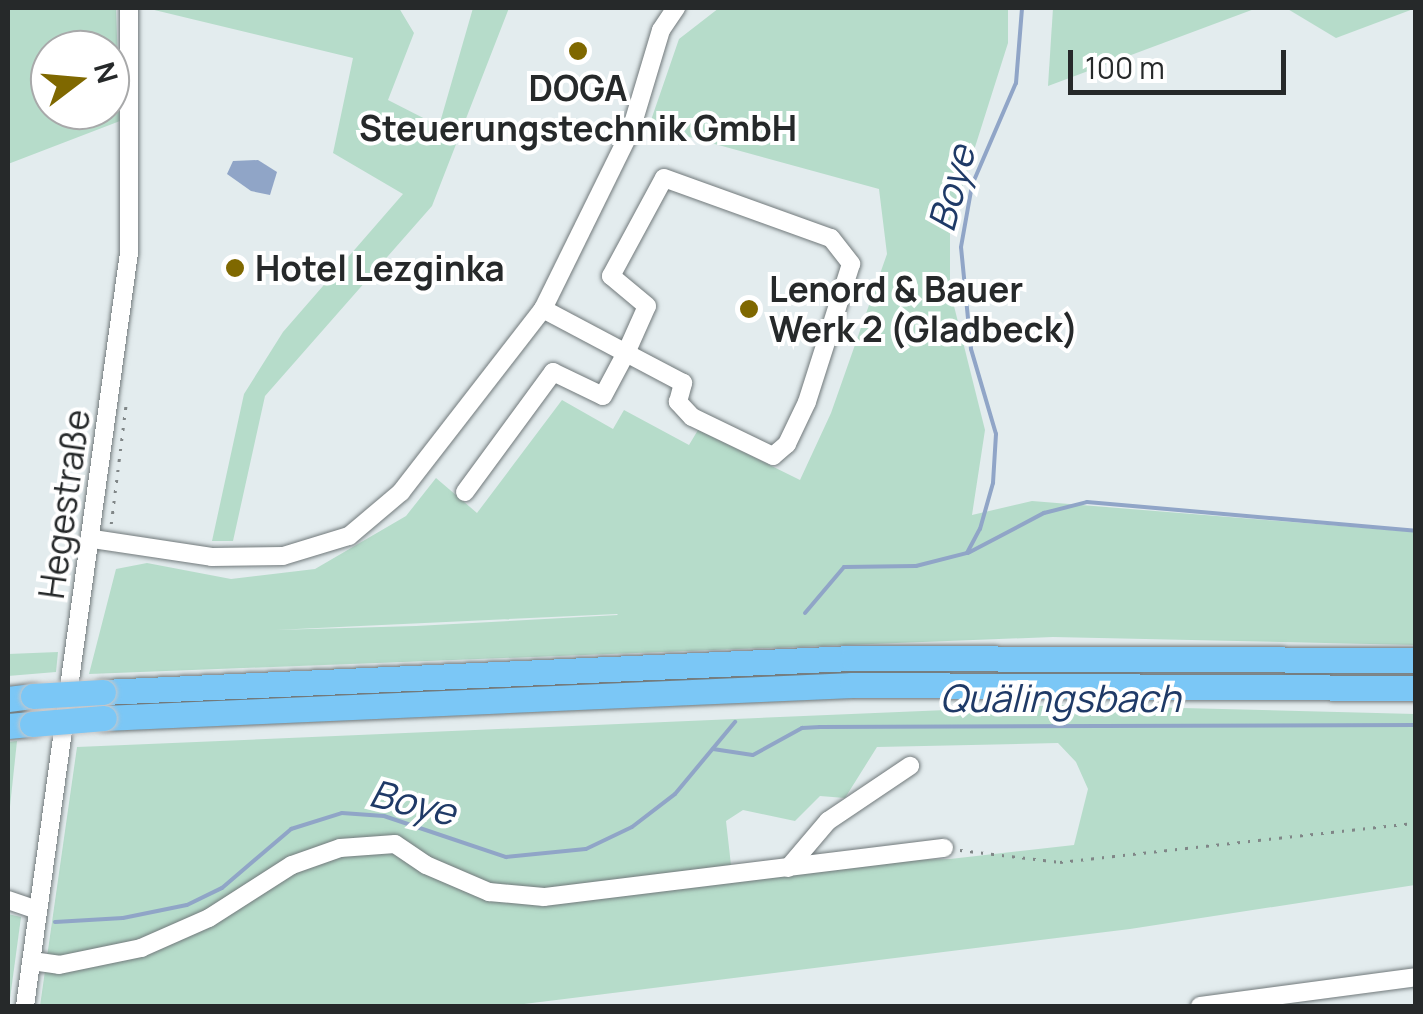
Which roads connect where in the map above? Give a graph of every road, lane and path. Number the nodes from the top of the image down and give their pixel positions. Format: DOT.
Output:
graph roads {
  1 [pos="129,8"];
  2 [pos="676,8"];
  3 [pos="543,309"];
  4 [pos="626,353"];
  5 [pos="465,492"];
  6 [pos="93,539"];
  7 [pos="1416,660"];
  8 [pos="1416,688"];
  9 [pos="20,697"];
  10 [pos="103,705"];
  11 [pos="20,725"];
  12 [pos="910,766"];
  13 [pos="1416,823"];
  14 [pos="944,848"];
  15 [pos="788,868"];
  16 [pos="8,900"];
  17 [pos="38,910"];
  18 [pos="32,961"];
  19 [pos="1416,977"];
  20 [pos="24,1006"];
  21 [pos="1200,1006"];
  1 -- 6 [label="street, Hegestraße"];
  2 -- 3 [label="street"];
  3 -- 4 [label="street"];
  3 -- 6 [label="street"];
  4 -- 4 [label="street"];
  4 -- 5 [label="street"];
  6 -- 17 [label="street, Hegestraße"];
  7 -- 10 [label="highway"];
  8 -- 10 [label="highway"];
  9 -- 10 [label="highway, bridge"];
  10 -- 11 [label="highway, bridge"];
  12 -- 15 [label="street"];
  13 -- 14 [label="path"];
  14 -- 15 [label="street"];
  15 -- 18 [label="street"];
  16 -- 17 [label="street"];
  17 -- 18 [label="street, Hegestraße"];
  18 -- 20 [label="street, Hegestraße"];
  19 -- 21 [label="street"];
}
